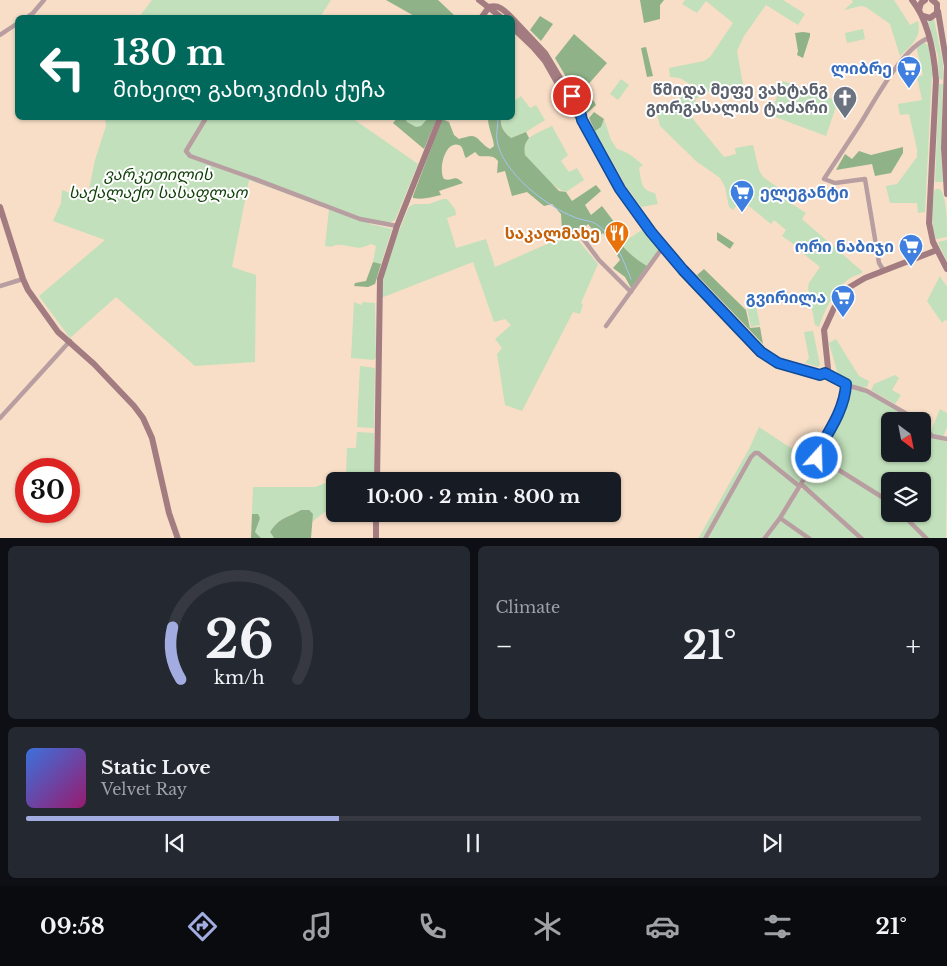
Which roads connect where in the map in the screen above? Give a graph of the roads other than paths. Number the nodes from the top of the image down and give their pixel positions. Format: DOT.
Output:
graph roads {
  1 [pos="44,0"];
  2 [pos="479,0"];
  3 [pos="912,0"];
  4 [pos="925,0"];
  5 [pos="932,0"];
  6 [pos="942,0"];
  7 [pos="489,7"];
  8 [pos="938,9"];
  9 [pos="921,13"];
  10 [pos="31,15"];
  11 [pos="483,15"];
  12 [pos="498,15"];
  13 [pos="509,15"];
  14 [pos="515,21"];
  15 [pos="15,25"];
  16 [pos="515,30"];
  17 [pos="0,35"];
  18 [pos="929,38"];
  19 [pos="936,80"];
  20 [pos="946,81"];
  21 [pos="205,120"];
  22 [pos="439,120"];
  23 [pos="582,120"];
  24 [pos="931,188"];
  25 [pos="947,192"];
  26 [pos="0,207"];
  27 [pos="397,226"];
  28 [pos="578,232"];
  29 [pos="663,247"];
  30 [pos="937,250"];
  31 [pos="947,269"];
  32 [pos="884,271"];
  33 [pos="23,279"];
  34 [pos="0,286"];
  35 [pos="631,292"];
  36 [pos="606,326"];
  37 [pos="70,341"];
  38 [pos="825,373"];
  39 [pos="846,384"];
  40 [pos="903,412"];
  41 [pos="0,418"];
  42 [pos="931,435"];
  43 [pos="947,439"];
  44 [pos="818,457"];
  45 [pos="377,472"];
  46 [pos="800,485"];
  47 [pos="881,496"];
  48 [pos="780,518"];
  49 [pos="376,522"];
  50 [pos="910,522"];
  51 [pos="178,538"];
  52 [pos="376,538"];
  53 [pos="705,538"];
  54 [pos="764,538"];
  55 [pos="810,538"];
  56 [pos="861,538"];
  57 [pos="927,538"];
  1 -- 10 [label="street"];
  2 -- 7 [label="street"];
  3 -- 9 [label="street"];
  4 -- 9 [label="street"];
  5 -- 8 [label="street"];
  6 -- 8 [label="street"];
  7 -- 11 [label="street"];
  7 -- 12 [label="street"];
  7 -- 13 [label="street"];
  8 -- 9 [label="street"];
  8 -- 20 [label="street"];
  9 -- 18 [label="street"];
  14 -- 23 [label="street"];
  15 -- 17 [label="street"];
  16 -- 23 [label="street"];
  18 -- 19 [label="street"];
  18 -- 32 [label="street"];
  19 -- 20 [label="street"];
  19 -- 24 [label="street"];
  20 -- 25 [label="street"];
  21 -- 27 [label="street"];
  22 -- 27 [label="street"];
  23 -- 29 [label="street"];
  24 -- 25 [label="street"];
  24 -- 30 [label="street"];
  26 -- 33 [label="street"];
  27 -- 45 [label="street"];
  28 -- 35 [label="street"];
  29 -- 35 [label="street"];
  29 -- 38 [label="street"];
  30 -- 31 [label="street"];
  30 -- 32 [label="street"];
  32 -- 38 [label="street"];
  33 -- 34 [label="street"];
  33 -- 37 [label="street"];
  35 -- 36 [label="street"];
  37 -- 41 [label="street"];
  37 -- 51 [label="street"];
  38 -- 39 [label="street"];
  39 -- 40 [label="street"];
  39 -- 44 [label="street"];
  42 -- 43 [label="street"];
  44 -- 46 [label="street"];
  44 -- 47 [label="street"];
  46 -- 48 [label="street"];
  46 -- 53 [label="street"];
  46 -- 56 [label="street"];
  48 -- 54 [label="street"];
  48 -- 55 [label="street"];
  49 -- 52 [label="street"];
  50 -- 57 [label="street"];
}
